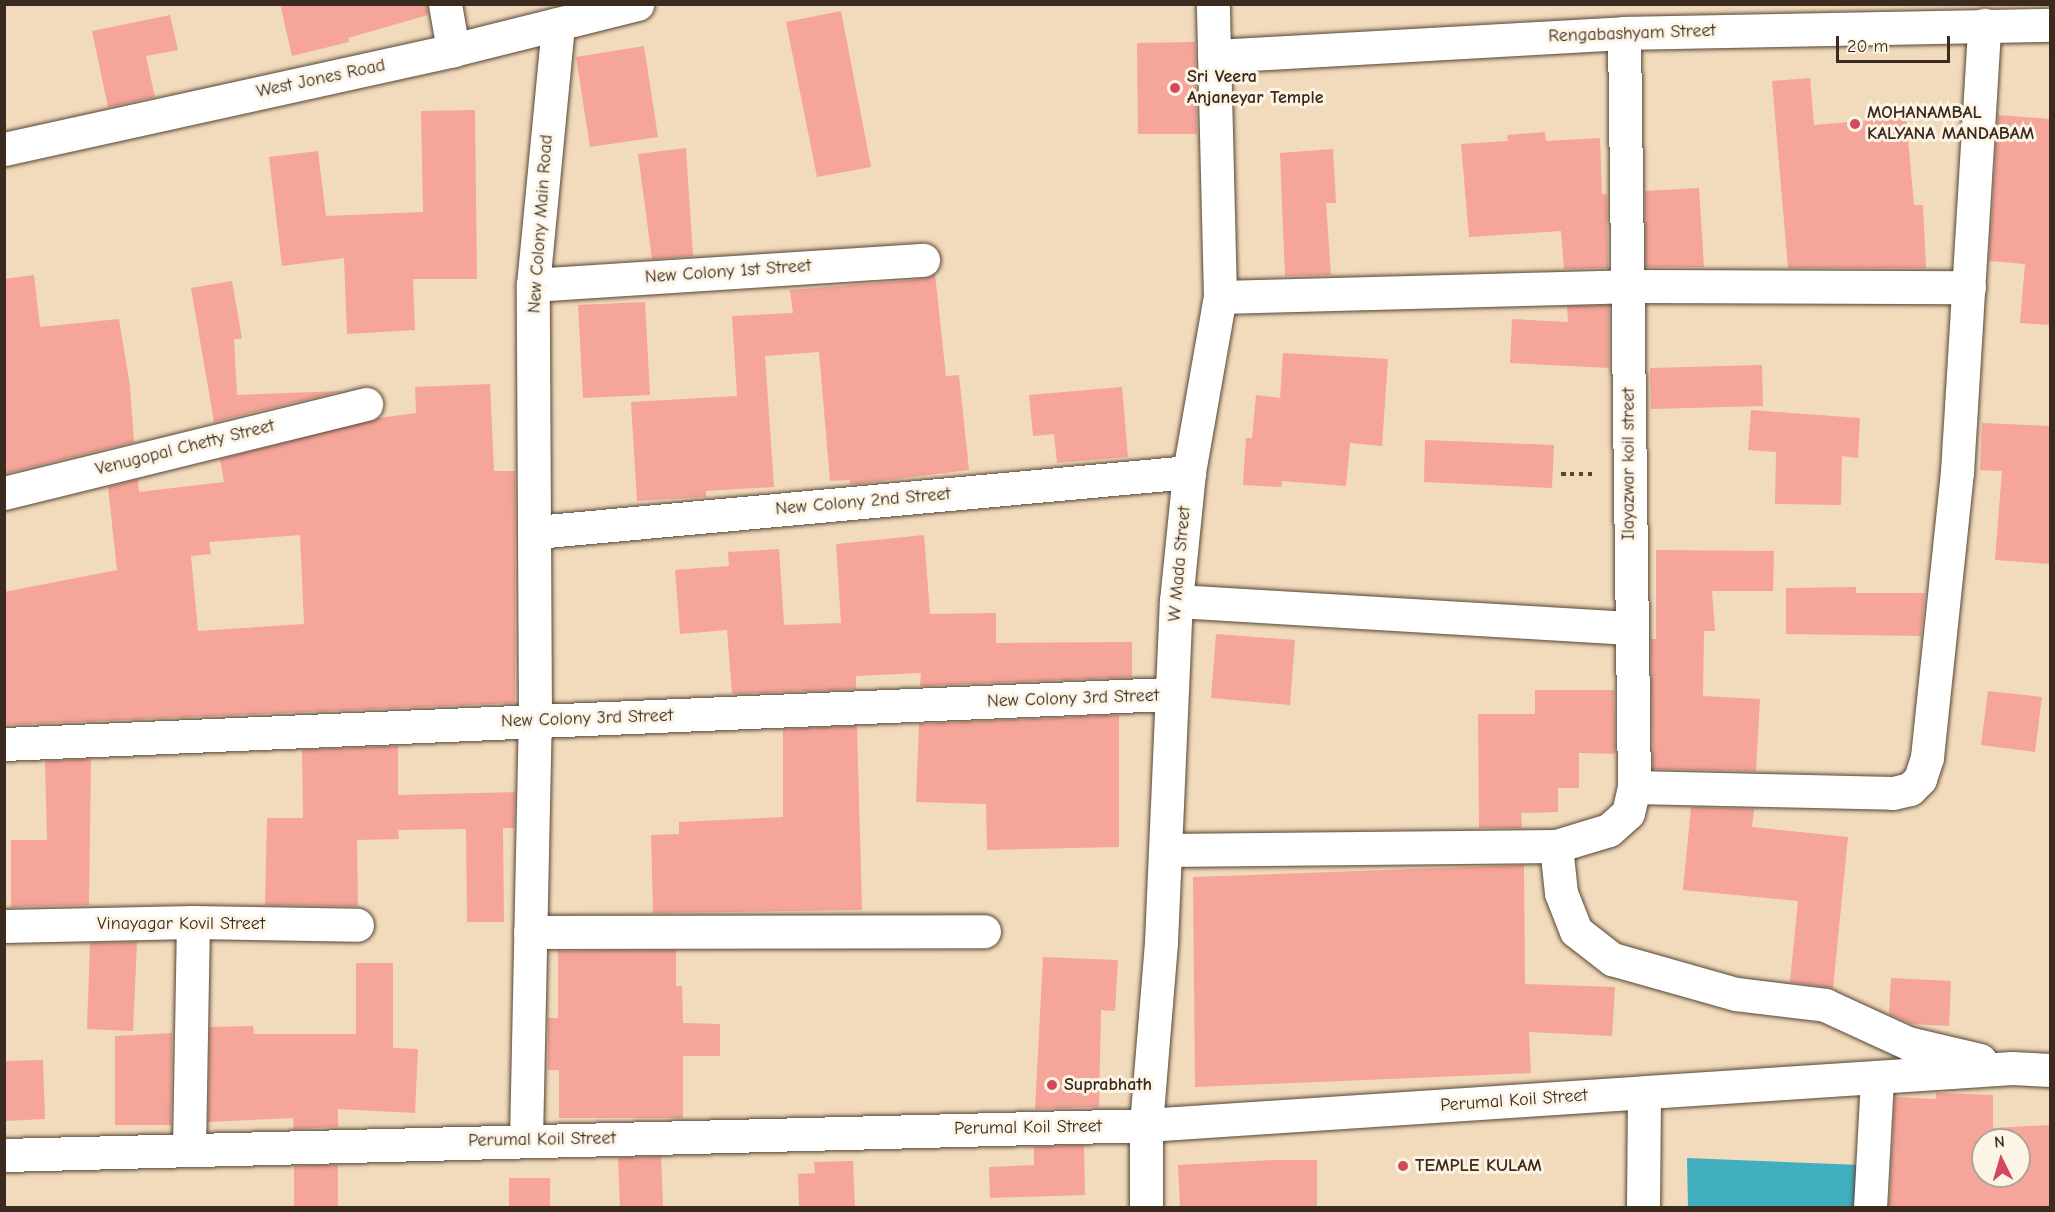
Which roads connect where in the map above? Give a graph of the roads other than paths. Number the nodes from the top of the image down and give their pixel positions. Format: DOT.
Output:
graph roads {
  1 [pos="445,4"];
  2 [pos="637,4"];
  3 [pos="1213,4"];
  4 [pos="558,24"];
  5 [pos="1984,25"];
  6 [pos="2050,25"];
  7 [pos="1624,33"];
  8 [pos="453,50"];
  9 [pos="1214,56"];
  10 [pos="4,149"];
  11 [pos="923,260"];
  12 [pos="533,285"];
  13 [pos="1628,286"];
  14 [pos="1969,287"];
  15 [pos="1220,297"];
  16 [pos="366,404"];
  17 [pos="1189,472"];
  18 [pos="4,493"];
  19 [pos="536,532"];
  20 [pos="1176,601"];
  21 [pos="1630,628"];
  22 [pos="1170,694"];
  23 [pos="535,721"];
  24 [pos="4,744"];
  25 [pos="1634,787"];
  26 [pos="1556,846"];
  27 [pos="1165,850"];
  28 [pos="193,922"];
  29 [pos="357,925"];
  30 [pos="4,926"];
  31 [pos="984,931"];
  32 [pos="530,932"];
  33 [pos="2012,1068"];
  34 [pos="2050,1070"];
  35 [pos="1877,1077"];
  36 [pos="1644,1093"];
  37 [pos="1146,1125"];
  38 [pos="526,1140"];
  39 [pos="189,1149"];
  40 [pos="4,1155"];
  41 [pos="1146,1208"];
  42 [pos="1643,1208"];
  43 [pos="1870,1208"];
  1 -- 8 [label="street"];
  2 -- 4 [label="street, West Jones Road"];
  3 -- 9 [label="street, W Mada Street"];
  4 -- 8 [label="street, West Jones Road"];
  4 -- 12 [label="street, New Colony Main Road"];
  5 -- 6 [label="street, Rengabashyam Street"];
  5 -- 7 [label="street, Rengabashyam Street"];
  5 -- 14 [label="street"];
  7 -- 9 [label="street, Rengabashyam Street"];
  7 -- 13 [label="street, Ilayazwar koil street"];
  8 -- 10 [label="street, West Jones Road"];
  9 -- 15 [label="street, W Mada Street"];
  11 -- 12 [label="street, New Colony 1st Street"];
  12 -- 19 [label="street, New Colony Main Road"];
  13 -- 14 [label="street"];
  13 -- 15 [label="street"];
  13 -- 21 [label="street, Ilayazwar koil street"];
  14 -- 25 [label="street"];
  15 -- 17 [label="street, W Mada Street"];
  16 -- 18 [label="street, Venugopal Chetty Street"];
  17 -- 19 [label="street, New Colony 2nd Street"];
  17 -- 20 [label="street, W Mada Street"];
  19 -- 23 [label="street, New Colony Main Road"];
  20 -- 21 [label="street"];
  20 -- 22 [label="street, W Mada Street"];
  21 -- 25 [label="street, Ilayazwar koil street"];
  22 -- 23 [label="street, New Colony 3rd Street"];
  22 -- 27 [label="street, W Mada Street"];
  23 -- 24 [label="street, New Colony 3rd Street"];
  23 -- 32 [label="street, New Colony Main Road"];
  25 -- 26 [label="street, Ilayazwar koil street"];
  26 -- 27 [label="street, Ilayazwar koil street"];
  26 -- 33 [label="street"];
  27 -- 37 [label="street, W Mada Street"];
  28 -- 29 [label="street, Vinayagar Kovil Street"];
  28 -- 30 [label="street, Vinayagar Kovil Street"];
  28 -- 39 [label="street"];
  31 -- 32 [label="street"];
  32 -- 38 [label="street, New Colony Main Road"];
  33 -- 34 [label="street, Perumal Koil Street"];
  33 -- 35 [label="street, Perumal Koil Street"];
  35 -- 36 [label="street, Perumal Koil Street"];
  35 -- 43 [label="street"];
  36 -- 37 [label="street, Perumal Koil Street"];
  36 -- 42 [label="street"];
  37 -- 38 [label="street, Perumal Koil Street"];
  37 -- 41 [label="street, W Mada Street"];
  38 -- 39 [label="street, Perumal Koil Street"];
  39 -- 40 [label="street, Perumal Koil Street"];
}
